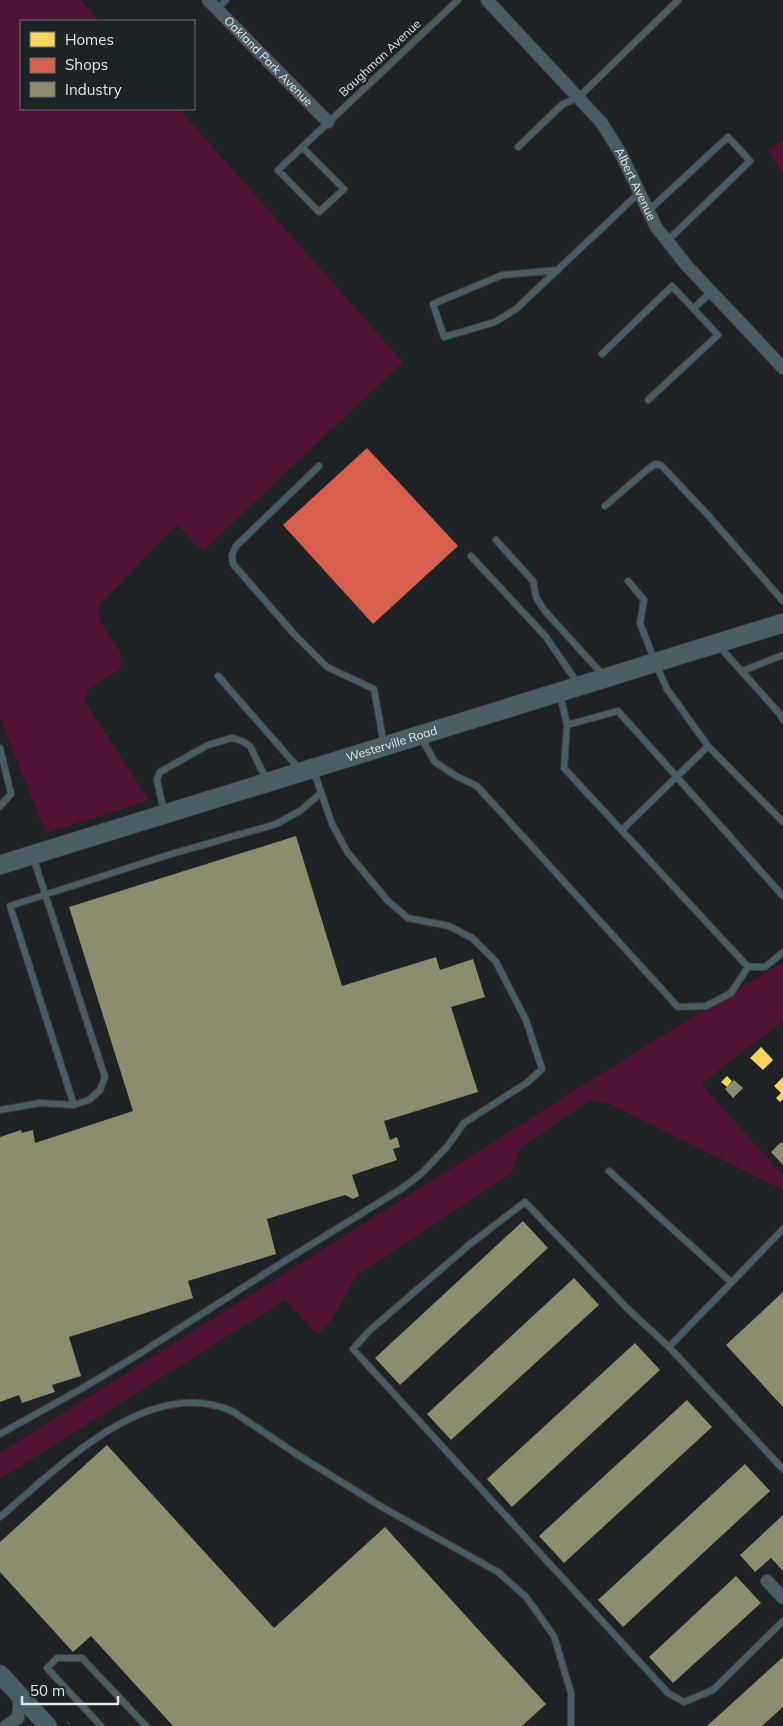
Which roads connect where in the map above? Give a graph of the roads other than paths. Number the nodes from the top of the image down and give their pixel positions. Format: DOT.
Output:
graph roads {
  1 [pos="458,0"];
  2 [pos="487,0"];
  3 [pos="678,0"];
  4 [pos="217,3"];
  5 [pos="579,97"];
  6 [pos="328,122"];
  7 [pos="302,147"];
  8 [pos="518,147"];
  9 [pos="639,193"];
  10 [pos="648,211"];
  11 [pos="667,241"];
  12 [pos="558,270"];
  13 [pos="711,292"];
  14 [pos="694,308"];
  15 [pos="602,354"];
  16 [pos="782,364"];
  17 [pos="648,400"];
  18 [pos="319,466"];
  19 [pos="605,506"];
  20 [pos="496,540"];
  21 [pos="471,556"];
  22 [pos="628,581"];
  23 [pos="783,601"];
  24 [pos="783,623"];
  25 [pos="717,643"];
  26 [pos="783,655"];
  27 [pos="655,662"];
  28 [pos="742,671"];
  29 [pos="218,676"];
  30 [pos="606,678"];
  31 [pos="579,686"];
  32 [pos="559,692"];
  33 [pos="783,720"];
  34 [pos="567,725"];
  35 [pos="420,735"];
  36 [pos="385,746"];
  37 [pos="708,746"];
  38 [pos="0,748"];
  39 [pos="307,770"];
  40 [pos="677,778"];
  41 [pos="268,782"];
  42 [pos="321,793"];
  43 [pos="0,806"];
  44 [pos="164,814"];
  45 [pos="783,822"];
  46 [pos="622,830"];
  47 [pos="32,855"];
  48 [pos="0,865"];
  49 [pos="46,895"];
  50 [pos="783,896"];
  51 [pos="783,952"];
  52 [pos="748,968"];
  53 [pos="74,1105"];
  54 [pos="0,1110"];
  55 [pos="609,1171"];
  56 [pos="783,1229"];
  57 [pos="731,1282"];
  58 [pos="669,1347"];
  59 [pos="0,1434"];
  60 [pos="783,1469"];
  61 [pos="0,1517"];
  62 [pos="767,1581"];
  63 [pos="783,1598"];
  64 [pos="783,1621"];
  65 [pos="9,1686"];
  66 [pos="6,1726"];
  67 [pos="48,1726"];
  68 [pos="101,1726"];
  69 [pos="146,1726"];
  70 [pos="571,1726"];
  1 -- 6 [label="lane, Baughman Avenue"];
  2 -- 5 [label="street, Albert Avenue"];
  3 -- 5 [label="lane"];
  4 -- 6 [label="street, Oakland Park Avenue"];
  5 -- 8 [label="lane"];
  5 -- 9 [label="street, Albert Avenue"];
  6 -- 7 [label="lane, Baughman Avenue"];
  7 -- 7 [label="lane, Baughman Avenue"];
  9 -- 10 [label="street, Albert Avenue"];
  9 -- 12 [label="lane"];
  10 -- 11 [label="street, Albert Avenue"];
  10 -- 11 [label="lane"];
  11 -- 13 [label="street, Albert Avenue"];
  12 -- 12 [label="lane"];
  13 -- 14 [label="lane"];
  13 -- 16 [label="street, Albert Avenue"];
  14 -- 15 [label="lane"];
  14 -- 17 [label="lane"];
  18 -- 36 [label="lane"];
  19 -- 23 [label="lane"];
  20 -- 30 [label="lane"];
  21 -- 31 [label="lane"];
  22 -- 27 [label="lane"];
  24 -- 25 [label="main road, Westerville Road"];
  25 -- 27 [label="main road, Westerville Road"];
  25 -- 28 [label="lane"];
  26 -- 28 [label="lane"];
  27 -- 30 [label="main road, Westerville Road"];
  27 -- 37 [label="lane"];
  28 -- 33 [label="lane"];
  29 -- 39 [label="lane"];
  30 -- 31 [label="main road, Westerville Road"];
  31 -- 32 [label="main road, Westerville Road"];
  32 -- 34 [label="lane"];
  32 -- 35 [label="main road, Westerville Road"];
  34 -- 40 [label="lane"];
  34 -- 46 [label="lane"];
  35 -- 36 [label="main road, Westerville Road"];
  35 -- 52 [label="lane"];
  36 -- 39 [label="main road, Westerville Road"];
  37 -- 40 [label="lane"];
  37 -- 45 [label="lane"];
  38 -- 43 [label="lane"];
  39 -- 41 [label="main road, Westerville Road"];
  39 -- 42 [label="lane"];
  40 -- 46 [label="lane"];
  40 -- 50 [label="lane"];
  41 -- 44 [label="main road, Westerville Road"];
  41 -- 44 [label="lane"];
  42 -- 49 [label="lane"];
  42 -- 59 [label="lane"];
  44 -- 47 [label="main road, Westerville Road"];
  46 -- 52 [label="lane"];
  47 -- 48 [label="main road, Westerville Road"];
  47 -- 49 [label="lane"];
  49 -- 53 [label="lane"];
  49 -- 53 [label="lane"];
  51 -- 52 [label="lane"];
  53 -- 54 [label="lane"];
  55 -- 57 [label="lane"];
  56 -- 57 [label="lane"];
  57 -- 58 [label="lane"];
  58 -- 60 [label="lane"];
  58 -- 64 [label="lane"];
  61 -- 70 [label="lane"];
  62 -- 63 [label="street"];
  65 -- 66 [label="street"];
  65 -- 67 [label="main road"];
  68 -- 69 [label="lane"];
}
